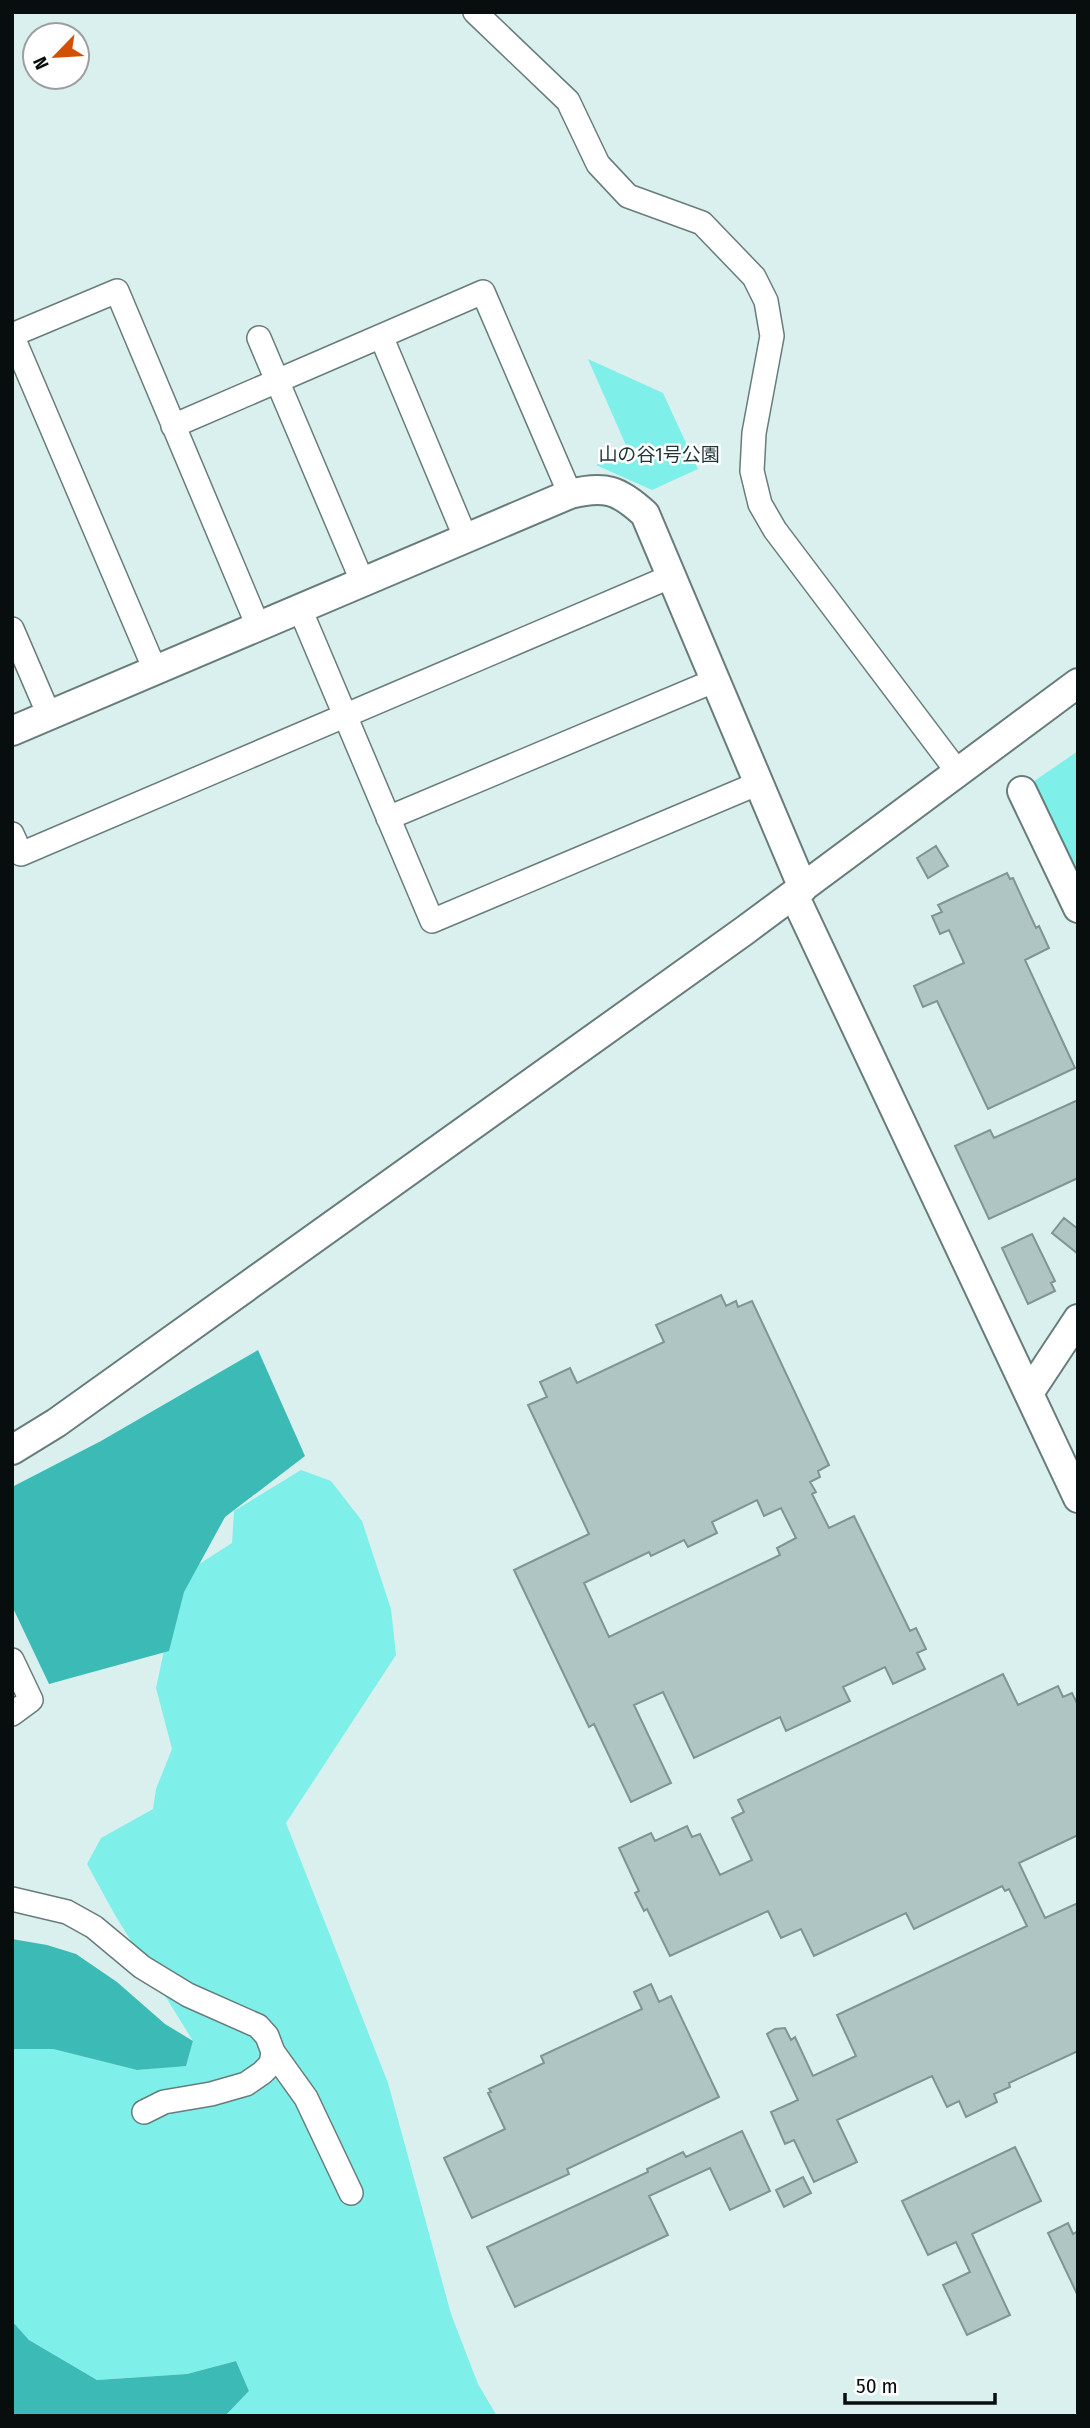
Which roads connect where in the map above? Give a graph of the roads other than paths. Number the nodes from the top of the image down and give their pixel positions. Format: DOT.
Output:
graph roads {
  1 [pos="475,12"];
  2 [pos="12,335"];
  3 [pos="381,336"];
  4 [pos="259,338"];
  5 [pos="277,381"];
  6 [pos="173,426"];
  7 [pos="570,495"];
  8 [pos="466,539"];
  9 [pos="673,576"];
  10 [pos="363,583"];
  11 [pos="300,610"];
  12 [pos="258,626"];
  13 [pos="12,628"];
  14 [pos="155,670"];
  15 [pos="716,680"];
  16 [pos="1078,683"];
  17 [pos="49,715"];
  18 [pos="344,715"];
  19 [pos="12,731"];
  20 [pos="957,771"];
  21 [pos="759,783"];
  22 [pos="1022,791"];
  23 [pos="388,818"];
  24 [pos="12,834"];
  25 [pos="798,891"];
  26 [pos="1078,908"];
  27 [pos="1078,1320"];
  28 [pos="1029,1393"];
  29 [pos="12,1450"];
  30 [pos="1078,1498"];
  31 [pos="12,1660"];
  32 [pos="12,1714"];
  33 [pos="12,1899"];
  34 [pos="273,2052"];
  35 [pos="144,2112"];
  36 [pos="351,2193"];
  1 -- 20 [label="street"];
  2 -- 6 [label="street"];
  2 -- 14 [label="street"];
  3 -- 5 [label="street"];
  3 -- 7 [label="street"];
  3 -- 8 [label="street"];
  4 -- 5 [label="street"];
  5 -- 6 [label="street"];
  5 -- 10 [label="street"];
  6 -- 12 [label="street"];
  7 -- 8 [label="street"];
  7 -- 9 [label="street"];
  8 -- 10 [label="street"];
  9 -- 15 [label="street"];
  9 -- 18 [label="street"];
  10 -- 11 [label="street"];
  11 -- 12 [label="street"];
  11 -- 18 [label="street"];
  12 -- 14 [label="street"];
  13 -- 17 [label="street"];
  14 -- 17 [label="street"];
  15 -- 21 [label="street"];
  15 -- 23 [label="street"];
  16 -- 20 [label="street"];
  17 -- 19 [label="street"];
  18 -- 23 [label="street"];
  18 -- 24 [label="street"];
  20 -- 25 [label="street"];
  21 -- 23 [label="street"];
  21 -- 25 [label="street"];
  22 -- 26 [label="street"];
  25 -- 28 [label="street"];
  25 -- 29 [label="street"];
  27 -- 28 [label="street"];
  28 -- 30 [label="street"];
  31 -- 32 [label="street"];
  33 -- 34 [label="street"];
  34 -- 35 [label="street"];
  34 -- 36 [label="street"];
}
